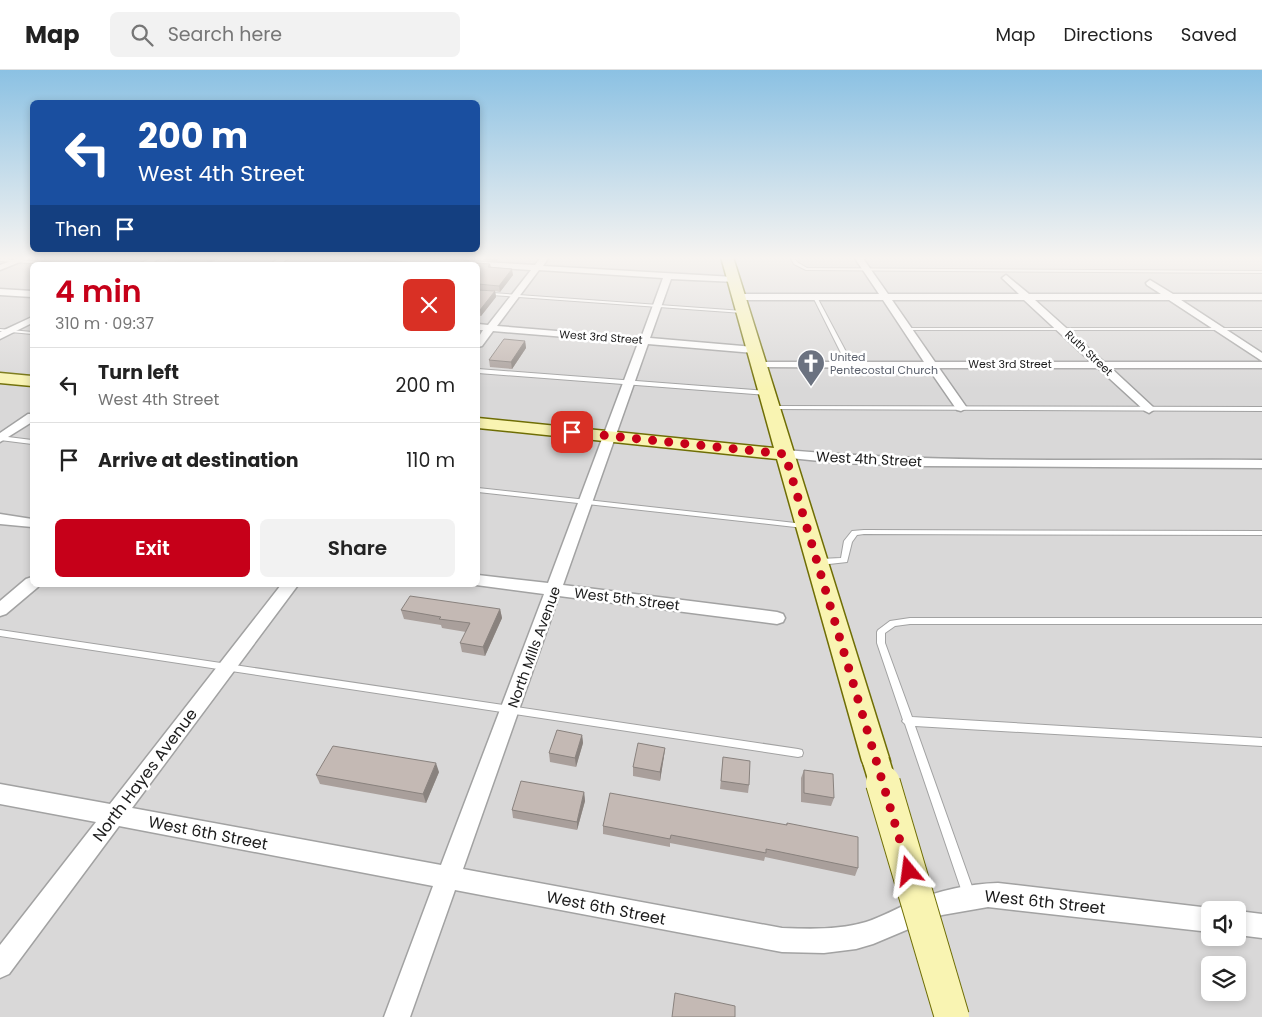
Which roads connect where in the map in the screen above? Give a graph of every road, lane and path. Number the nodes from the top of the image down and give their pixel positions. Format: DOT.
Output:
graph roads {
  1 [pos="510,301"];
  2 [pos="588,301"];
  3 [pos="659,301"];
  4 [pos="740,301"];
  5 [pos="817,301"];
  6 [pos="887,301"];
  7 [pos="1032,301"];
  8 [pos="1178,301"];
  9 [pos="657,306"];
  10 [pos="743,312"];
  11 [pos="30,321"];
  12 [pos="480,327"];
  13 [pos="489,328"];
  14 [pos="1218,328"];
  15 [pos="1262,328"];
  16 [pos="905,329"];
  17 [pos="1062,329"];
  18 [pos="0,330"];
  19 [pos="11,331"];
  20 [pos="30,333"];
  21 [pos="0,336"];
  22 [pos="644,340"];
  23 [pos="480,341"];
  24 [pos="754,350"];
  25 [pos="1262,358"];
  26 [pos="931,364"];
  27 [pos="1101,364"];
  28 [pos="759,365"];
  29 [pos="850,365"];
  30 [pos="1262,365"];
  31 [pos="480,371"];
  32 [pos="0,378"];
  33 [pos="30,381"];
  34 [pos="628,384"];
  35 [pos="769,400"];
  36 [pos="961,408"];
  37 [pos="1150,408"];
  38 [pos="1262,409"];
  39 [pos="30,418"];
  40 [pos="480,423"];
  41 [pos="609,435"];
  42 [pos="0,438"];
  43 [pos="30,442"];
  44 [pos="785,454"];
  45 [pos="1262,464"];
  46 [pos="480,490"];
  47 [pos="586,502"];
  48 [pos="0,519"];
  49 [pos="30,523"];
  50 [pos="807,526"];
  51 [pos="1262,533"];
  52 [pos="818,562"];
  53 [pos="480,580"];
  54 [pos="30,585"];
  55 [pos="288,587"];
  56 [pos="554,590"];
  57 [pos="0,610"];
  58 [pos="777,618"];
  59 [pos="1262,621"];
  60 [pos="0,633"];
  61 [pos="226,667"];
  62 [pos="511,709"];
  63 [pos="907,721"];
  64 [pos="1262,742"];
  65 [pos="798,753"];
  66 [pos="0,794"];
  67 [pos="115,815"];
  68 [pos="449,878"];
  69 [pos="969,895"];
  70 [pos="1201,919"];
  71 [pos="1246,924"];
  72 [pos="1262,926"];
  73 [pos="0,965"];
  74 [pos="397,1017"];
  75 [pos="952,1017"];
  1 -- 13 [label="street"];
  2 -- 9 [label="lane"];
  3 -- 9 [label="street, North Mills Avenue"];
  4 -- 10 [label="main road"];
  5 -- 29 [label="lane"];
  6 -- 16 [label="street"];
  7 -- 17 [label="street, Ruth Street"];
  8 -- 14 [label="street"];
  9 -- 10 [label="lane"];
  9 -- 22 [label="street, North Mills Avenue"];
  10 -- 24 [label="main road"];
  11 -- 19 [label="street"];
  12 -- 13 [label="street, West 3rd Street"];
  13 -- 22 [label="street, West 3rd Street"];
  13 -- 23 [label="street"];
  14 -- 15 [label="lane"];
  14 -- 17 [label="lane"];
  14 -- 25 [label="street"];
  16 -- 17 [label="lane"];
  16 -- 26 [label="street"];
  17 -- 27 [label="street, Ruth Street"];
  18 -- 19 [label="lane"];
  19 -- 20 [label="lane"];
  19 -- 21 [label="street"];
  22 -- 24 [label="street, West 3rd Street"];
  22 -- 34 [label="street, North Mills Avenue"];
  24 -- 28 [label="main road"];
  26 -- 27 [label="street, West 3rd Street"];
  26 -- 29 [label="street, West 3rd Street"];
  26 -- 36 [label="street"];
  27 -- 30 [label="street, West 3rd Street"];
  27 -- 37 [label="street, Ruth Street"];
  28 -- 29 [label="street, West 3rd Street"];
  28 -- 35 [label="main road"];
  31 -- 34 [label="lane"];
  32 -- 33 [label="main road"];
  34 -- 35 [label="lane"];
  34 -- 41 [label="street, North Mills Avenue"];
  35 -- 36 [label="lane"];
  35 -- 44 [label="main road"];
  36 -- 37 [label="lane"];
  37 -- 38 [label="lane"];
  39 -- 42 [label="street"];
  40 -- 41 [label="main road, West 4th Street"];
  41 -- 44 [label="main road, West 4th Street"];
  41 -- 47 [label="street, North Mills Avenue"];
  42 -- 43 [label="lane"];
  44 -- 45 [label="street, West 4th Street"];
  44 -- 50 [label="main road"];
  46 -- 47 [label="lane"];
  47 -- 50 [label="lane"];
  47 -- 56 [label="street, North Mills Avenue"];
  48 -- 49 [label="street"];
  50 -- 52 [label="main road"];
  51 -- 52 [label="lane"];
  52 -- 75 [label="main road, bridge"];
  53 -- 56 [label="street, West 5th Street"];
  54 -- 57 [label="street"];
  55 -- 61 [label="street, North Hayes Avenue"];
  56 -- 58 [label="street, West 5th Street"];
  56 -- 62 [label="street, North Mills Avenue"];
  59 -- 63 [label="lane"];
  60 -- 61 [label="lane"];
  61 -- 62 [label="lane"];
  61 -- 67 [label="street, North Hayes Avenue"];
  62 -- 65 [label="lane"];
  62 -- 68 [label="street, North Mills Avenue"];
  63 -- 64 [label="lane"];
  63 -- 69 [label="lane"];
  66 -- 67 [label="street, West 6th Street"];
  67 -- 68 [label="street, West 6th Street"];
  67 -- 73 [label="street, North Hayes Avenue"];
  68 -- 69 [label="street, West 6th Street"];
  68 -- 74 [label="street, North Mills Avenue"];
  69 -- 70 [label="street, West 6th Street"];
  71 -- 72 [label="street"];
}
